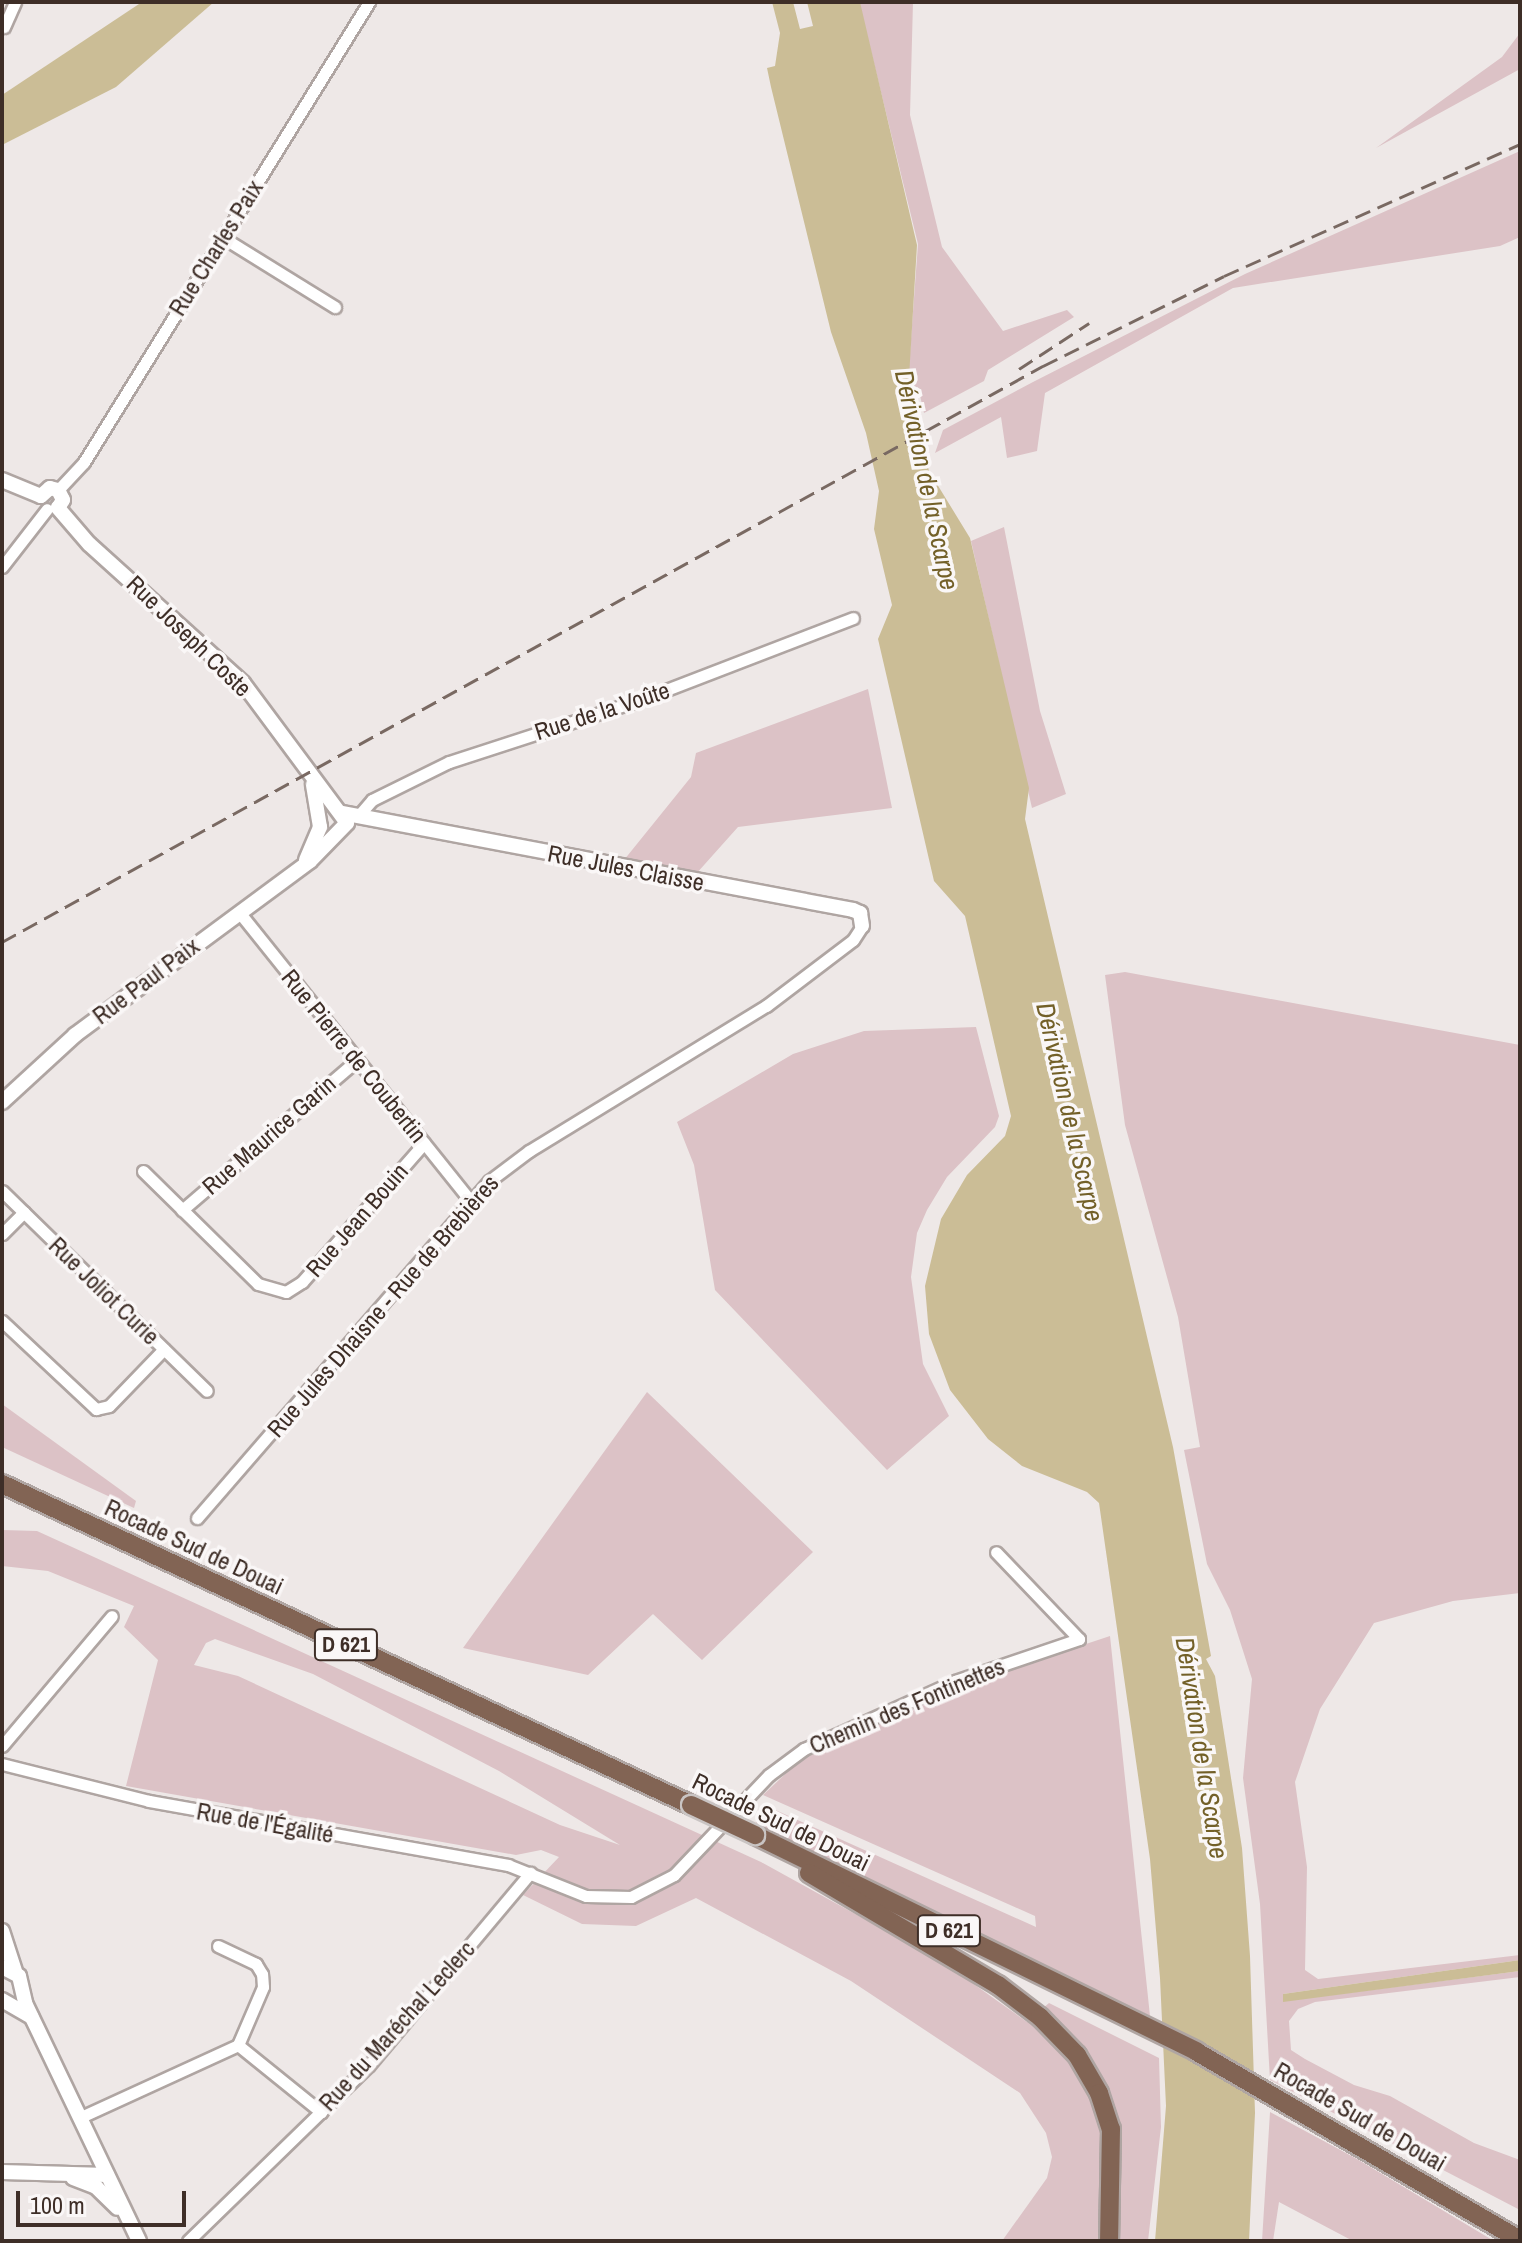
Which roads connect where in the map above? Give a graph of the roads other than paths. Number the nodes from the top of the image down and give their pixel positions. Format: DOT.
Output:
graph roads {
  1 [pos="15,2"];
  2 [pos="369,2"];
  3 [pos="4,27"];
  4 [pos="222,237"];
  5 [pos="335,307"];
  6 [pos="2,480"];
  7 [pos="58,490"];
  8 [pos="49,504"];
  9 [pos="2,567"];
  10 [pos="853,618"];
  11 [pos="309,773"];
  12 [pos="341,812"];
  13 [pos="359,815"];
  14 [pos="379,821"];
  15 [pos="320,822"];
  16 [pos="341,834"];
  17 [pos="297,869"];
  18 [pos="239,912"];
  19 [pos="862,926"];
  20 [pos="357,1060"];
  21 [pos="2,1102"];
  22 [pos="424,1143"];
  23 [pos="143,1171"];
  24 [pos="2,1191"];
  25 [pos="470,1200"];
  26 [pos="182,1210"];
  27 [pos="24,1212"];
  28 [pos="2,1234"];
  29 [pos="2,1321"];
  30 [pos="164,1349"];
  31 [pos="207,1391"];
  32 [pos="2,1484"];
  33 [pos="2,1495"];
  34 [pos="197,1518"];
  35 [pos="996,1552"];
  36 [pos="112,1616"];
  37 [pos="4,1744"];
  38 [pos="2,1764"];
  39 [pos="688,1809"];
  40 [pos="752,1838"];
  41 [pos="800,1867"];
  42 [pos="530,1873"];
  43 [pos="2,1931"];
  44 [pos="218,1946"];
  45 [pos="9,1969"];
  46 [pos="21,1987"];
  47 [pos="2,2000"];
  48 [pos="33,2018"];
  49 [pos="1143,2031"];
  50 [pos="238,2045"];
  51 [pos="1277,2102"];
  52 [pos="321,2112"];
  53 [pos="81,2117"];
  54 [pos="96,2150"];
  55 [pos="2,2172"];
  56 [pos="68,2175"];
  57 [pos="108,2177"];
  58 [pos="90,2184"];
  59 [pos="1429,2185"];
  60 [pos="127,2220"];
  61 [pos="1520,2229"];
  62 [pos="1520,2240"];
  63 [pos="139,2241"];
  64 [pos="188,2241"];
  65 [pos="1109,2241"];
  66 [pos="1506,2241"];
  1 -- 3 [label="street"];
  2 -- 4 [label="street, Rue Charles Paix"];
  4 -- 5 [label="street"];
  4 -- 7 [label="street, Rue Charles Paix"];
  6 -- 8 [label="street, Rue Joseph Coste"];
  7 -- 8 [label="street"];
  8 -- 9 [label="street"];
  8 -- 11 [label="street, Rue Joseph Coste"];
  10 -- 13 [label="street, Rue de la Voûte"];
  11 -- 12 [label="street, Rue Joseph Coste"];
  11 -- 15 [label="street, Rue Joseph Coste"];
  12 -- 13 [label="street, Rue Jules Claisse"];
  12 -- 15 [label="street"];
  12 -- 16 [label="street"];
  13 -- 14 [label="street, Rue Jules Claisse"];
  14 -- 16 [label="street, Rue Jules Claisse"];
  14 -- 19 [label="street, Rue Jules Claisse"];
  15 -- 16 [label="street"];
  15 -- 17 [label="street, Rue Paul Paix"];
  16 -- 17 [label="street, Rue Paul Paix"];
  17 -- 18 [label="street, Rue Paul Paix"];
  18 -- 20 [label="street, Rue Pierre de Coubertin"];
  18 -- 21 [label="street, Rue Paul Paix"];
  19 -- 25 [label="street, Rue Jules Dhaisne - Rue de Brebières"];
  20 -- 22 [label="street, Rue Pierre de Coubertin"];
  20 -- 26 [label="street, Rue Maurice Garin"];
  22 -- 25 [label="street, Rue Pierre de Coubertin"];
  22 -- 26 [label="street, Rue Jean Bouin"];
  23 -- 26 [label="street"];
  24 -- 27 [label="street, Rue Joliot Curie"];
  25 -- 34 [label="street, Rue Jules Dhaisne - Rue de Brebières"];
  27 -- 28 [label="street"];
  27 -- 30 [label="street, Rue Joliot Curie"];
  29 -- 30 [label="street"];
  30 -- 31 [label="street, Rue Joliot Curie"];
  32 -- 39 [label="highway, Rocade Sud de Douai / D 621"];
  33 -- 39 [label="highway, Rocade Sud de Douai / D 621"];
  35 -- 42 [label="street, Chemin des Fontinettes"];
  36 -- 37 [label="street"];
  38 -- 42 [label="street, Rue de l'Égalité"];
  39 -- 40 [label="highway, Rocade Sud de Douai / D 621"];
  40 -- 41 [label="highway, Rocade Sud de Douai / D 621"];
  40 -- 49 [label="highway, Rocade Sud de Douai / D 621"];
  41 -- 49 [label="highway, Rocade Sud de Douai / D 621"];
  41 -- 65 [label="highway"];
  42 -- 52 [label="street, Rue du Maréchal Leclerc"];
  43 -- 45 [label="street"];
  44 -- 50 [label="street"];
  45 -- 46 [label="street"];
  46 -- 47 [label="street"];
  46 -- 48 [label="street"];
  47 -- 48 [label="street"];
  48 -- 53 [label="street"];
  49 -- 51 [label="highway, Rocade Sud de Douai / D 621"];
  50 -- 52 [label="street"];
  50 -- 53 [label="street"];
  51 -- 59 [label="highway, Rocade Sud de Douai / D 621"];
  51 -- 66 [label="highway, Rocade Sud de Douai / D 621"];
  52 -- 64 [label="street, Rue du Maréchal Leclerc"];
  53 -- 54 [label="street"];
  54 -- 56 [label="street"];
  54 -- 57 [label="street"];
  55 -- 56 [label="street"];
  56 -- 57 [label="street"];
  56 -- 58 [label="street"];
  57 -- 58 [label="street"];
  57 -- 60 [label="street"];
  58 -- 60 [label="street"];
  59 -- 61 [label="highway"];
  59 -- 62 [label="highway, Rocade Sud de Douai / D 621"];
  60 -- 63 [label="street"];
}
